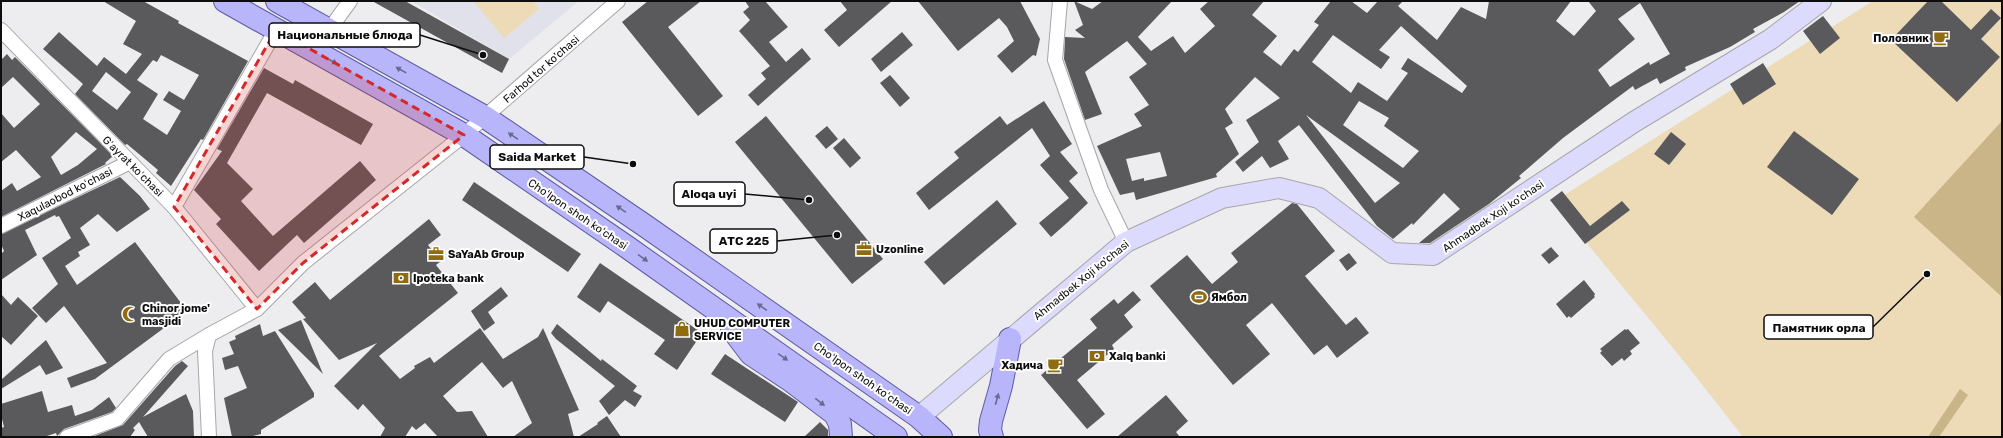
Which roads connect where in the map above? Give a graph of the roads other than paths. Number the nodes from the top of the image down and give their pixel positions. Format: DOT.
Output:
graph roads {
  1 [pos="225,1"];
  2 [pos="277,1"];
  3 [pos="350,1"];
  4 [pos="618,1"];
  5 [pos="1060,1"];
  6 [pos="1821,1"];
  7 [pos="1,30"];
  8 [pos="276,30"];
  9 [pos="329,30"];
  10 [pos="485,117"];
  11 [pos="464,136"];
  12 [pos="130,162"];
  13 [pos="174,207"];
  14 [pos="1,226"];
  15 [pos="1126,242"];
  16 [pos="257,309"];
  17 [pos="719,312"];
  18 [pos="209,335"];
  19 [pos="1010,339"];
  20 [pos="920,427"];
  21 [pos="67,437"];
  22 [pos="209,437"];
  23 [pos="841,437"];
  24 [pos="897,437"];
  25 [pos="941,437"];
  26 [pos="992,437"];
  1 -- 8 [label="main road, Choʻlpon shoh koʻchasi"];
  2 -- 9 [label="main road, Choʻlpon shoh koʻchasi"];
  3 -- 9 [label="street"];
  4 -- 10 [label="street, Farhod tor ko'chasi"];
  5 -- 15 [label="street"];
  6 -- 15 [label="street, Ahmadbek Xoji ko'chasi"];
  7 -- 12 [label="street, Gʻayrat koʻchasi"];
  8 -- 11 [label="main road, Choʻlpon shoh koʻchasi, one-way"];
  8 -- 13 [label="street"];
  10 -- 9 [label="main road, Choʻlpon shoh koʻchasi, one-way"];
  10 -- 11 [label="street, Farhod tor ko'chasi"];
  20 -- 10 [label="main road, Choʻlpon shoh koʻchasi, one-way"];
  11 -- 16 [label="street"];
  11 -- 17 [label="main road, Choʻlpon shoh koʻchasi, one-way"];
  12 -- 13 [label="street, Gʻayrat koʻchasi"];
  12 -- 14 [label="street, Xaqulaobod koʻchasi"];
  13 -- 16 [label="street, Gʻayrat koʻchasi"];
  15 -- 19 [label="street, Ahmadbek Xoji ko'chasi"];
  16 -- 18 [label="street"];
  17 -- 23 [label="main road, one-way"];
  17 -- 24 [label="main road, Choʻlpon shoh koʻchasi, one-way"];
  18 -- 21 [label="street"];
  18 -- 22 [label="street"];
  19 -- 20 [label="street, Ahmadbek Xoji ko'chasi"];
  26 -- 19 [label="main road, one-way"];
  20 -- 24 [label="main road"];
  20 -- 25 [label="main road, Choʻlpon shoh koʻchasi"];
}
